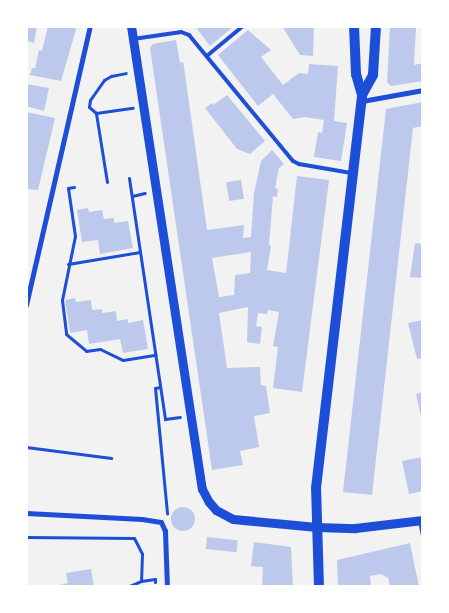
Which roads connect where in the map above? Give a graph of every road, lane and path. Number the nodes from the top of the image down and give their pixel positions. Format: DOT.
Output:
graph roads {
  1 [pos="90,26"];
  2 [pos="131,26"];
  3 [pos="243,26"];
  4 [pos="354,26"];
  5 [pos="376,26"];
  6 [pos="422,26"];
  7 [pos="423,31"];
  8 [pos="133,39"];
  9 [pos="208,55"];
  10 [pos="125,73"];
  11 [pos="423,90"];
  12 [pos="362,98"];
  13 [pos="128,108"];
  14 [pos="96,113"];
  15 [pos="352,174"];
  16 [pos="129,178"];
  17 [pos="107,182"];
  18 [pos="74,187"];
  19 [pos="140,194"];
  20 [pos="132,196"];
  21 [pos="140,252"];
  22 [pos="68,264"];
  23 [pos="26,305"];
  24 [pos="156,355"];
  25 [pos="161,389"];
  26 [pos="173,418"];
  27 [pos="26,447"];
  28 [pos="111,458"];
  29 [pos="168,512"];
  30 [pos="26,513"];
  31 [pos="421,520"];
  32 [pos="317,527"];
  33 [pos="423,534"];
  34 [pos="26,537"];
  35 [pos="155,579"];
  36 [pos="141,581"];
  37 [pos="127,587"];
  38 [pos="167,587"];
  39 [pos="319,587"];
  1 -- 23 [label="street"];
  2 -- 8 [label="street"];
  3 -- 9 [label="lane"];
  4 -- 12 [label="main road"];
  5 -- 12 [label="main road"];
  6 -- 7 [label="path"];
  8 -- 9 [label="lane"];
  8 -- 32 [label="street"];
  9 -- 15 [label="lane"];
  10 -- 14 [label="path"];
  11 -- 12 [label="street"];
  12 -- 15 [label="main road"];
  13 -- 14 [label="path"];
  14 -- 17 [label="path"];
  15 -- 32 [label="main road"];
  16 -- 20 [label="path"];
  18 -- 22 [label="path"];
  19 -- 20 [label="path"];
  20 -- 21 [label="path"];
  21 -- 22 [label="path"];
  21 -- 24 [label="path"];
  22 -- 24 [label="path"];
  24 -- 25 [label="path"];
  25 -- 26 [label="path"];
  25 -- 29 [label="path"];
  27 -- 28 [label="path"];
  30 -- 38 [label="street"];
  31 -- 32 [label="street"];
  31 -- 33 [label="street"];
  32 -- 39 [label="main road"];
  34 -- 36 [label="path"];
  35 -- 36 [label="path"];
  36 -- 37 [label="path"];
}
